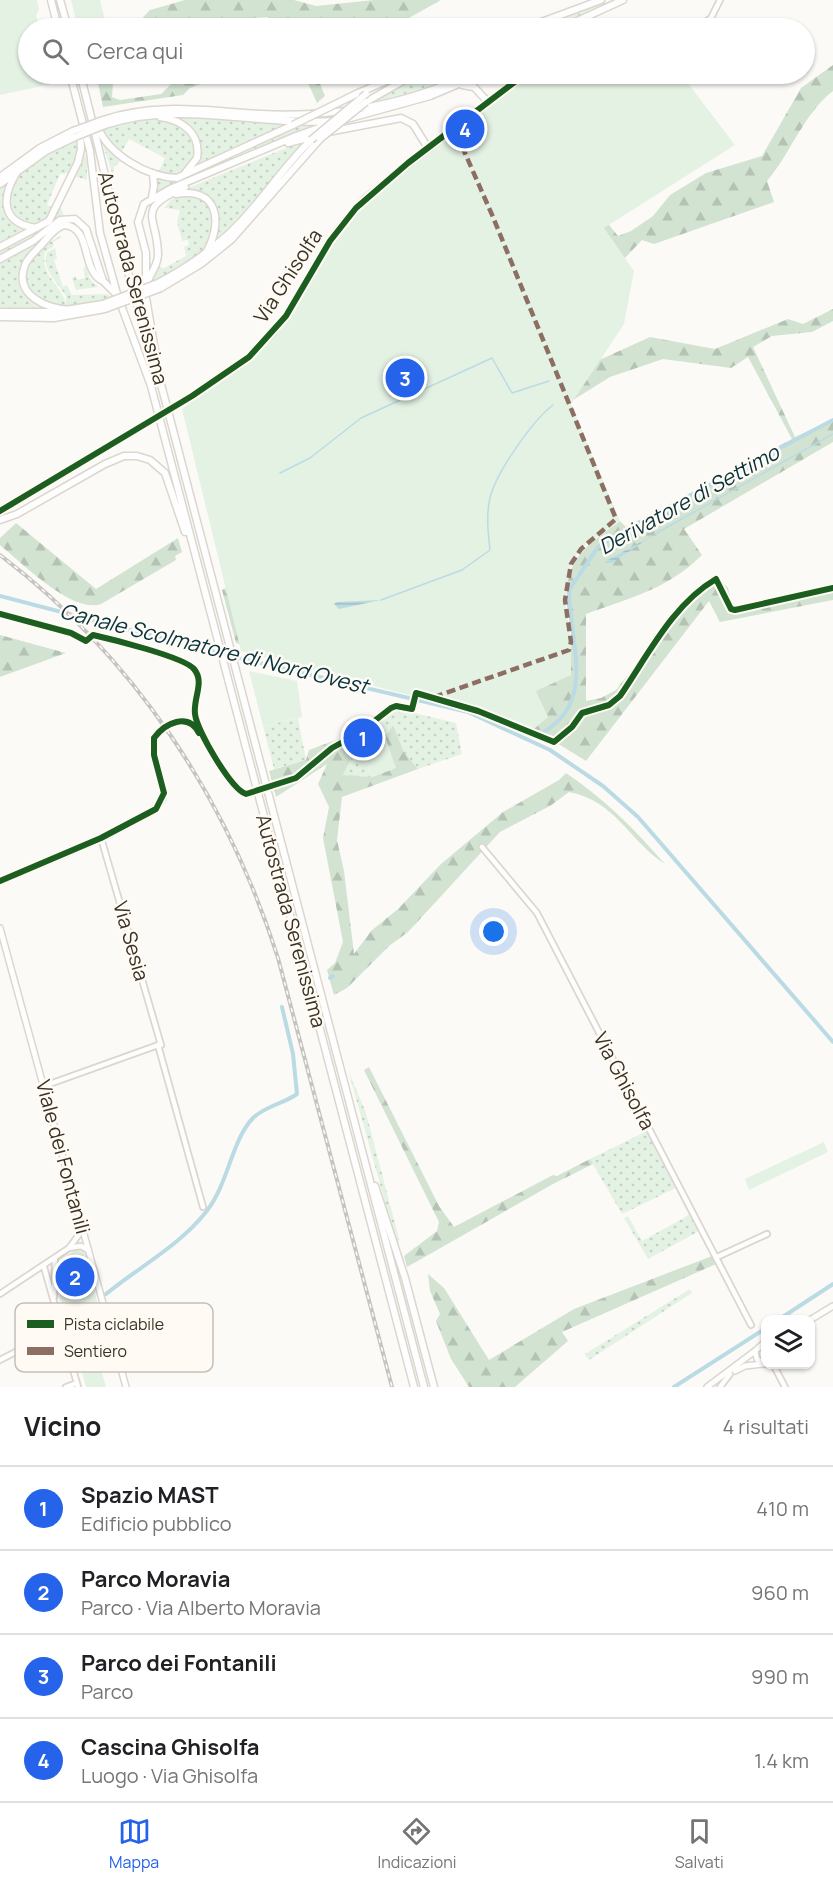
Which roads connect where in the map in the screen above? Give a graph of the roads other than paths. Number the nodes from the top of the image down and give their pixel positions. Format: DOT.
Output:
graph roads {
  1 [pos="51,0"];
  2 [pos="60,0"];
  3 [pos="601,0"];
  4 [pos="623,0"];
  5 [pos="720,0"];
  6 [pos="56,18"];
  7 [pos="65,18"];
  8 [pos="552,18"];
  9 [pos="584,18"];
  10 [pos="711,18"];
  11 [pos="72,84"];
  12 [pos="83,84"];
  13 [pos="84,84"];
  14 [pos="379,84"];
  15 [pos="386,84"];
  16 [pos="395,84"];
  17 [pos="445,84"];
  18 [pos="461,84"];
  19 [pos="512,84"];
  20 [pos="450,89"];
  21 [pos="76,98"];
  22 [pos="366,98"];
  23 [pos="488,102"];
  24 [pos="153,116"];
  25 [pos="342,120"];
  26 [pos="104,123"];
  27 [pos="74,134"];
  28 [pos="428,148"];
  29 [pos="20,168"];
  30 [pos="153,173"];
  31 [pos="0,177"];
  32 [pos="177,178"];
  33 [pos="0,184"];
  34 [pos="172,195"];
  35 [pos="151,198"];
  36 [pos="38,228"];
  37 [pos="0,247"];
  38 [pos="204,255"];
  39 [pos="0,259"];
  40 [pos="104,280"];
  41 [pos="145,285"];
  42 [pos="159,286"];
  43 [pos="118,297"];
  44 [pos="104,306"];
  45 [pos="71,310"];
  46 [pos="0,312"];
  47 [pos="0,317"];
  48 [pos="158,369"];
  49 [pos="0,511"];
  50 [pos="0,520"];
  51 [pos="198,569"];
  52 [pos="163,799"];
  53 [pos="101,838"];
  54 [pos="482,847"];
  55 [pos="0,881"];
  56 [pos="0,928"];
  57 [pos="161,1045"];
  58 [pos="44,1086"];
  59 [pos="368,1170"];
  60 [pos="203,1207"];
  61 [pos="83,1229"];
  62 [pos="767,1234"];
  63 [pos="69,1248"];
  64 [pos="89,1250"];
  65 [pos="717,1257"];
  66 [pos="55,1258"];
  67 [pos="44,1267"];
  68 [pos="0,1294"];
  69 [pos="54,1297"];
  70 [pos="56,1303"];
  71 [pos="103,1303"];
  72 [pos="833,1305"];
  73 [pos="815,1317"];
  74 [pos="751,1325"];
  75 [pos="761,1345"];
  76 [pos="756,1351"];
  77 [pos="15,1352"];
  78 [pos="0,1360"];
  79 [pos="761,1362"];
  80 [pos="761,1364"];
  81 [pos="775,1369"];
  82 [pos="122,1372"];
  83 [pos="730,1374"];
  84 [pos="77,1385"];
  85 [pos="708,1386"];
  86 [pos="66,1387"];
  87 [pos="126,1387"];
  88 [pos="414,1387"];
  89 [pos="424,1387"];
  90 [pos="434,1387"];
  91 [pos="720,1387"];
  92 [pos="785,1387"];
  1 -- 6 [label="highway"];
  2 -- 7 [label="highway"];
  3 -- 8 [label="highway"];
  4 -- 9 [label="highway"];
  5 -- 10 [label="street"];
  11 -- 21 [label="highway, Autostrada Serenissima"];
  12 -- 48 [label="highway, Autostrada Serenissima"];
  13 -- 30 [label="highway"];
  14 -- 32 [label="highway, bridge"];
  15 -- 22 [label="highway"];
  16 -- 22 [label="highway"];
  17 -- 26 [label="highway"];
  18 -- 20 [label="highway"];
  19 -- 23 [label="street, Via Ghisolfa"];
  20 -- 23 [label="highway"];
  20 -- 25 [label="highway"];
  21 -- 36 [label="highway"];
  21 -- 43 [label="highway, Autostrada Serenissima"];
  22 -- 38 [label="highway, bridge"];
  22 -- 42 [label="highway, bridge"];
  23 -- 28 [label="street, Via Ghisolfa"];
  24 -- 25 [label="highway"];
  24 -- 26 [label="highway"];
  24 -- 32 [label="highway"];
  25 -- 35 [label="highway"];
  26 -- 27 [label="highway, bridge"];
  27 -- 29 [label="highway"];
  27 -- 31 [label="highway"];
  28 -- 34 [label="highway"];
  28 -- 49 [label="street, Via Ghisolfa, bridge"];
  29 -- 33 [label="highway"];
  29 -- 36 [label="highway"];
  30 -- 32 [label="highway"];
  30 -- 35 [label="highway"];
  34 -- 38 [label="highway"];
  34 -- 41 [label="highway"];
  35 -- 41 [label="highway"];
  36 -- 37 [label="highway"];
  38 -- 42 [label="highway"];
  39 -- 40 [label="highway"];
  40 -- 43 [label="highway"];
  40 -- 45 [label="highway"];
  41 -- 48 [label="highway"];
  42 -- 44 [label="highway, bridge"];
  43 -- 51 [label="highway, Autostrada Serenissima"];
  44 -- 45 [label="highway"];
  44 -- 47 [label="highway"];
  45 -- 46 [label="highway"];
  48 -- 59 [label="highway, Autostrada Serenissima"];
  50 -- 51 [label="highway"];
  51 -- 88 [label="highway, Autostrada Serenissima"];
  52 -- 53 [label="street"];
  53 -- 55 [label="street"];
  53 -- 57 [label="street, Via Sesia"];
  54 -- 65 [label="street, Via Ghisolfa"];
  56 -- 58 [label="main road, Viale dei Fontanili"];
  57 -- 58 [label="street"];
  57 -- 60 [label="street, Via Sesia"];
  58 -- 61 [label="main road, Viale dei Fontanili"];
  59 -- 89 [label="highway, Autostrada Serenissima"];
  59 -- 90 [label="highway"];
  61 -- 63 [label="street"];
  61 -- 64 [label="main road, Viale dei Fontanili"];
  62 -- 65 [label="street"];
  63 -- 64 [label="street"];
  63 -- 66 [label="street"];
  64 -- 71 [label="main road, Viale dei Fontanili"];
  65 -- 74 [label="street, Via Ghisolfa"];
  66 -- 67 [label="street"];
  66 -- 69 [label="street"];
  67 -- 68 [label="street"];
  67 -- 69 [label="street"];
  69 -- 70 [label="street"];
  72 -- 73 [label="main road"];
  75 -- 76 [label="main road"];
  76 -- 79 [label="main road"];
  76 -- 85 [label="main road"];
  77 -- 78 [label="street"];
  80 -- 83 [label="main road"];
  81 -- 92 [label="street"];
  82 -- 87 [label="main road, Viale dei Fontanili"];
  83 -- 85 [label="main road"];
  83 -- 91 [label="street"];
  84 -- 86 [label="street"];
}
